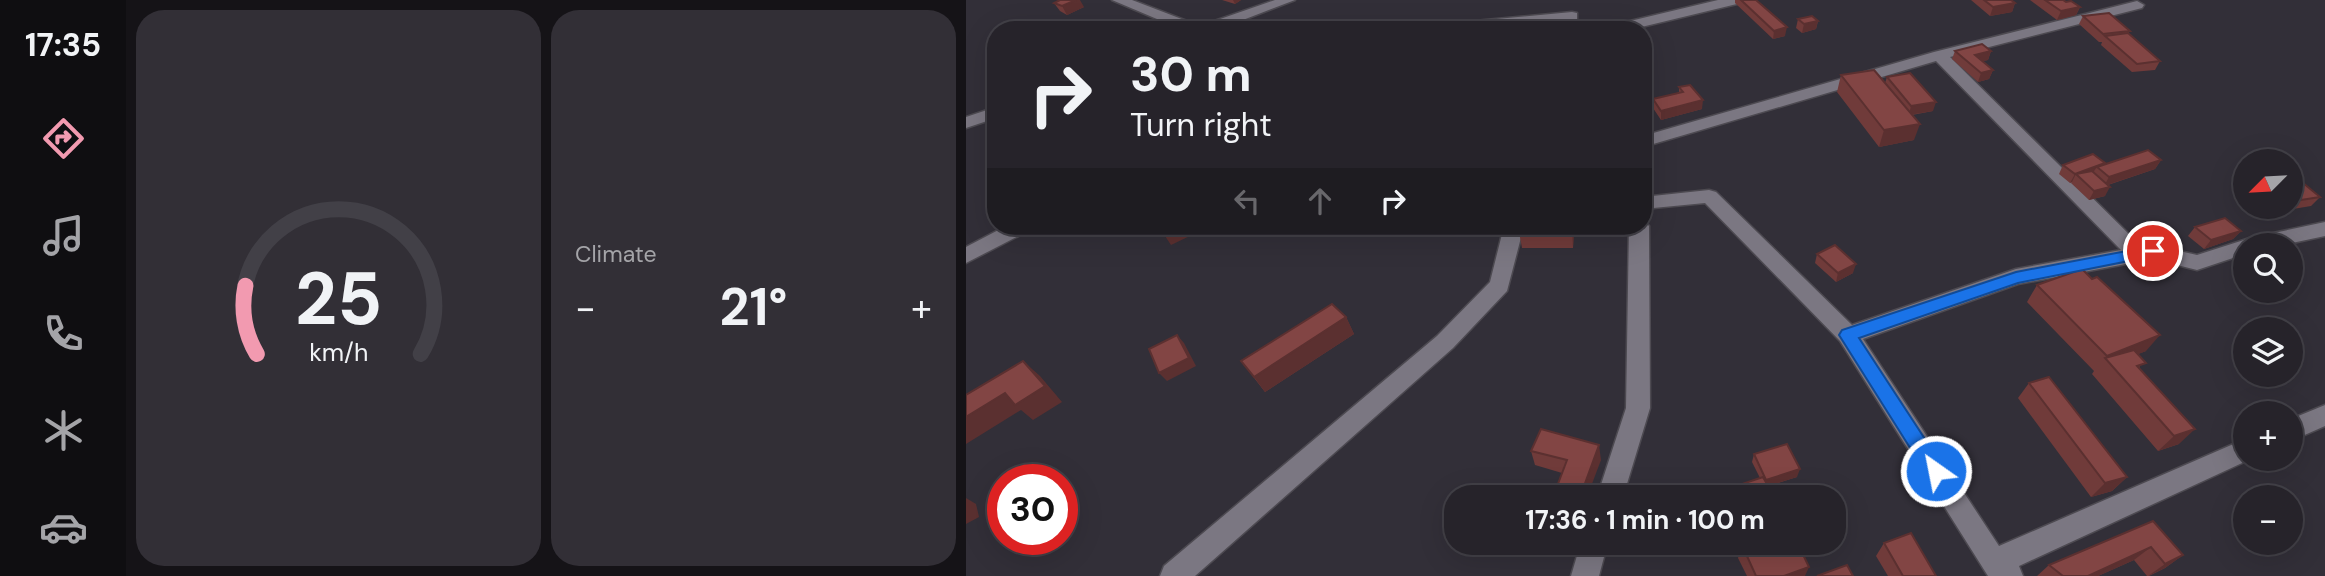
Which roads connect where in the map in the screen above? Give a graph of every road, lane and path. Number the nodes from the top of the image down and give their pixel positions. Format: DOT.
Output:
graph roads {
  1 [pos="1119,0"];
  2 [pos="1288,0"];
  3 [pos="1568,0"];
  4 [pos="1736,0"];
  5 [pos="2137,5"];
  6 [pos="1174,21"];
  7 [pos="1228,21"];
  8 [pos="1574,21"];
  9 [pos="1648,21"];
  10 [pos="1939,54"];
  11 [pos="987,115"];
  12 [pos="966,123"];
  13 [pos="1652,139"];
  14 [pos="1652,202"];
  15 [pos="2325,229"];
  16 [pos="2303,234"];
  17 [pos="1004,235"];
  18 [pos="1512,235"];
  19 [pos="1639,235"];
  20 [pos="2233,251"];
  21 [pos="2137,254"];
  22 [pos="966,256"];
  23 [pos="1848,335"];
  24 [pos="2325,415"];
  25 [pos="2303,425"];
  26 [pos="2233,456"];
  27 [pos="1614,485"];
  28 [pos="1591,555"];
  29 [pos="2001,569"];
  30 [pos="1174,576"];
  31 [pos="1585,576"];
  1 -- 6 [label="street"];
  2 -- 7 [label="street"];
  3 -- 8 [label="street"];
  4 -- 9 [label="street"];
  5 -- 10 [label="street"];
  10 -- 13 [label="street"];
  10 -- 21 [label="street"];
  11 -- 12 [label="street"];
  14 -- 23 [label="street"];
  15 -- 16 [label="street"];
  17 -- 22 [label="street"];
  18 -- 30 [label="street"];
  19 -- 27 [label="street"];
  20 -- 21 [label="street"];
  21 -- 23 [label="street"];
  23 -- 29 [label="street"];
  24 -- 25 [label="street"];
  26 -- 29 [label="street"];
  28 -- 31 [label="street"];
}
